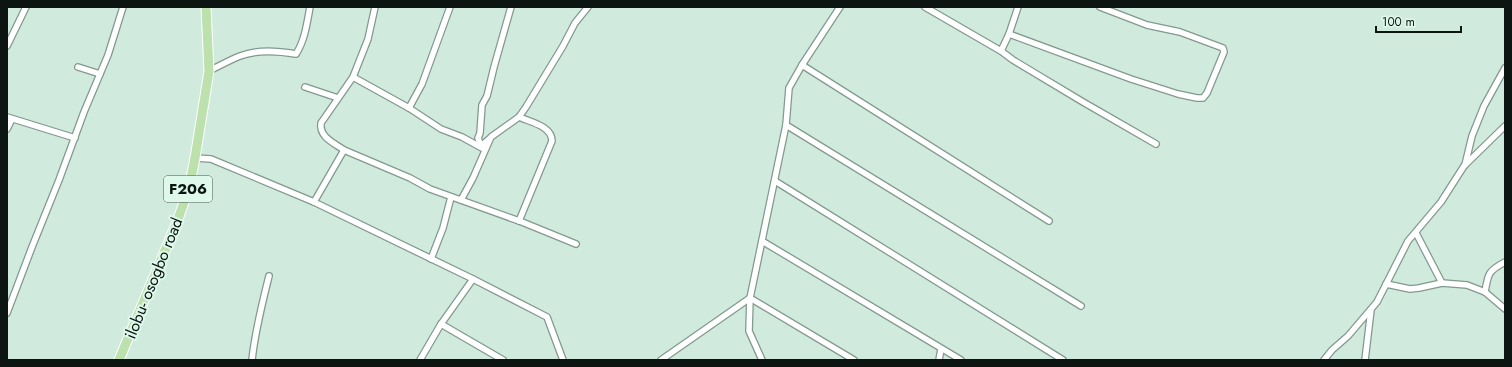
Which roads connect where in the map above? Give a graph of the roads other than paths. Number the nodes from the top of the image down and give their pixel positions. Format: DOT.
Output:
graph roads {
  1 [pos="26,7"];
  2 [pos="123,7"];
  3 [pos="206,7"];
  4 [pos="310,7"];
  5 [pos="374,7"];
  6 [pos="450,7"];
  7 [pos="511,7"];
  8 [pos="588,7"];
  9 [pos="840,7"];
  10 [pos="925,7"];
  11 [pos="1018,7"];
  12 [pos="1100,7"];
  13 [pos="1009,34"];
  14 [pos="7,46"];
  15 [pos="1001,51"];
  16 [pos="802,65"];
  17 [pos="78,67"];
  18 [pos="1505,68"];
  19 [pos="209,71"];
  20 [pos="100,74"];
  21 [pos="353,77"];
  22 [pos="305,87"];
  23 [pos="338,98"];
  24 [pos="409,108"];
  25 [pos="519,117"];
  26 [pos="10,118"];
  27 [pos="786,125"];
  28 [pos="1505,126"];
  29 [pos="7,129"];
  30 [pos="75,138"];
  31 [pos="1156,144"];
  32 [pos="483,148"];
  33 [pos="344,150"];
  34 [pos="196,158"];
  35 [pos="1464,166"];
  36 [pos="775,181"];
  37 [pos="450,197"];
  38 [pos="461,200"];
  39 [pos="314,202"];
  40 [pos="519,221"];
  41 [pos="1049,221"];
  42 [pos="1416,233"];
  43 [pos="762,241"];
  44 [pos="576,244"];
  45 [pos="431,259"];
  46 [pos="1505,263"];
  47 [pos="269,276"];
  48 [pos="472,279"];
  49 [pos="1442,283"];
  50 [pos="1386,284"];
  51 [pos="1485,292"];
  52 [pos="750,298"];
  53 [pos="1081,306"];
  54 [pos="1505,309"];
  55 [pos="1371,310"];
  56 [pos="7,313"];
  57 [pos="441,324"];
  58 [pos="941,348"];
  59 [pos="119,360"];
  60 [pos="252,360"];
  61 [pos="420,360"];
  62 [pos="503,360"];
  63 [pos="563,360"];
  64 [pos="661,360"];
  65 [pos="762,360"];
  66 [pos="854,360"];
  67 [pos="939,360"];
  68 [pos="961,360"];
  69 [pos="1063,360"];
  70 [pos="1324,360"];
  71 [pos="1365,360"];
  1 -- 14 [label="street"];
  2 -- 20 [label="street"];
  3 -- 19 [label="main road, ilobu- osogbo road / F206"];
  4 -- 19 [label="street"];
  5 -- 21 [label="street"];
  6 -- 24 [label="street"];
  7 -- 32 [label="street"];
  8 -- 25 [label="street"];
  9 -- 16 [label="street"];
  10 -- 15 [label="street"];
  11 -- 13 [label="street"];
  12 -- 13 [label="street"];
  13 -- 15 [label="street"];
  15 -- 31 [label="street"];
  16 -- 27 [label="street"];
  16 -- 41 [label="street"];
  17 -- 20 [label="street"];
  18 -- 35 [label="street"];
  19 -- 34 [label="main road, ilobu- osogbo road / F206"];
  20 -- 30 [label="street"];
  21 -- 23 [label="street"];
  21 -- 24 [label="street"];
  22 -- 23 [label="street"];
  23 -- 33 [label="street"];
  24 -- 32 [label="street"];
  25 -- 32 [label="street"];
  25 -- 40 [label="street"];
  26 -- 29 [label="street"];
  26 -- 30 [label="street"];
  27 -- 36 [label="street"];
  27 -- 53 [label="street"];
  28 -- 35 [label="street"];
  30 -- 56 [label="street"];
  32 -- 38 [label="street"];
  33 -- 37 [label="street"];
  33 -- 39 [label="street"];
  34 -- 39 [label="street"];
  34 -- 59 [label="main road, ilobu- osogbo road / F206"];
  35 -- 42 [label="street"];
  36 -- 43 [label="street"];
  36 -- 69 [label="street"];
  37 -- 38 [label="street"];
  37 -- 45 [label="street"];
  38 -- 40 [label="street"];
  39 -- 45 [label="street"];
  40 -- 44 [label="street"];
  42 -- 49 [label="street"];
  42 -- 50 [label="street"];
  43 -- 52 [label="street"];
  43 -- 58 [label="street"];
  45 -- 48 [label="street"];
  46 -- 51 [label="street"];
  47 -- 60 [label="street"];
  48 -- 57 [label="street"];
  48 -- 63 [label="street"];
  49 -- 50 [label="street"];
  49 -- 51 [label="street"];
  50 -- 55 [label="street"];
  51 -- 54 [label="street"];
  52 -- 64 [label="street"];
  52 -- 65 [label="street"];
  52 -- 66 [label="street"];
  55 -- 70 [label="street"];
  55 -- 71 [label="street"];
  57 -- 61 [label="street"];
  57 -- 62 [label="street"];
  58 -- 67 [label="street"];
  58 -- 68 [label="street"];
}
